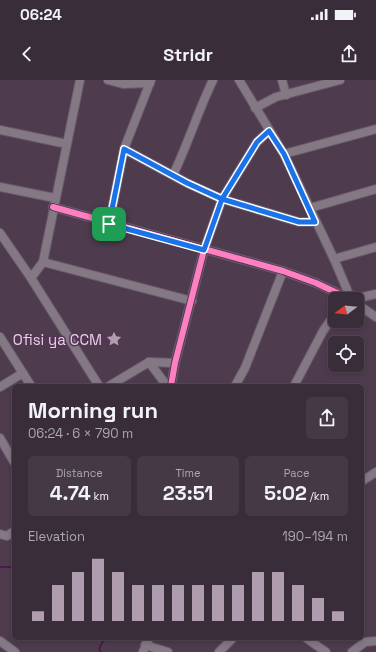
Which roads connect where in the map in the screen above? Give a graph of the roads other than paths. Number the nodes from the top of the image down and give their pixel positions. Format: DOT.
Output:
graph roads {
  1 [pos="80,80"];
  2 [pos="108,80"];
  3 [pos="213,80"];
  4 [pos="239,80"];
  5 [pos="282,80"];
  6 [pos="340,80"];
  7 [pos="151,81"];
  8 [pos="286,95"];
  9 [pos="255,108"];
  10 [pos="376,128"];
  11 [pos="0,130"];
  12 [pos="269,131"];
  13 [pos="67,144"];
  14 [pos="124,149"];
  15 [pos="284,154"];
  16 [pos="173,175"];
  17 [pos="0,187"];
  18 [pos="376,189"];
  19 [pos="55,198"];
  20 [pos="222,199"];
  21 [pos="53,207"];
  22 [pos="310,208"];
  23 [pos="315,222"];
  24 [pos="109,224"];
  25 [pos="0,233"];
  26 [pos="376,247"];
  27 [pos="204,250"];
  28 [pos="334,259"];
  29 [pos="43,262"];
  30 [pos="283,271"];
  31 [pos="31,278"];
  32 [pos="336,292"];
  33 [pos="348,292"];
  34 [pos="376,294"];
  35 [pos="364,296"];
  36 [pos="192,301"];
  37 [pos="364,309"];
  38 [pos="376,317"];
  39 [pos="328,324"];
  40 [pos="0,337"];
  41 [pos="149,362"];
  42 [pos="175,363"];
  43 [pos="23,373"];
  44 [pos="30,384"];
  45 [pos="98,384"];
  46 [pos="112,384"];
  47 [pos="166,384"];
  48 [pos="171,384"];
  49 [pos="236,384"];
  50 [pos="295,384"];
  51 [pos="0,387"];
  52 [pos="0,438"];
  53 [pos="12,459"];
  54 [pos="376,472"];
  55 [pos="364,480"];
  56 [pos="12,532"];
  57 [pos="0,534"];
  58 [pos="231,640"];
  59 [pos="309,640"];
  60 [pos="0,641"];
  61 [pos="376,641"];
  62 [pos="146,645"];
  63 [pos="15,652"];
  64 [pos="168,652"];
  65 [pos="219,652"];
  66 [pos="326,652"];
  67 [pos="352,652"];
  1 -- 13 [label="street"];
  2 -- 7 [label="street"];
  3 -- 16 [label="street"];
  4 -- 9 [label="street"];
  5 -- 8 [label="street"];
  6 -- 8 [label="street"];
  7 -- 14 [label="street"];
  8 -- 9 [label="street"];
  9 -- 12 [label="street"];
  10 -- 15 [label="street"];
  11 -- 13 [label="street"];
  12 -- 15 [label="street"];
  12 -- 20 [label="street"];
  13 -- 19 [label="street"];
  14 -- 16 [label="street"];
  14 -- 24 [label="street"];
  15 -- 22 [label="street"];
  16 -- 20 [label="street"];
  17 -- 19 [label="street"];
  18 -- 22 [label="street"];
  19 -- 21 [label="street"];
  20 -- 23 [label="street"];
  20 -- 27 [label="street"];
  21 -- 24 [label="street"];
  21 -- 29 [label="street"];
  22 -- 23 [label="street"];
  23 -- 28 [label="street"];
  24 -- 27 [label="street"];
  25 -- 31 [label="street"];
  26 -- 28 [label="street"];
  27 -- 30 [label="street"];
  27 -- 36 [label="street"];
  28 -- 33 [label="street"];
  29 -- 31 [label="street"];
  29 -- 36 [label="street"];
  30 -- 32 [label="street"];
  30 -- 49 [label="street"];
  31 -- 45 [label="street"];
  34 -- 35 [label="street"];
  36 -- 42 [label="street"];
  37 -- 38 [label="street"];
  39 -- 50 [label="street"];
  40 -- 43 [label="street"];
  41 -- 42 [label="street"];
  41 -- 46 [label="street"];
  41 -- 47 [label="street"];
  42 -- 48 [label="street"];
  43 -- 44 [label="street"];
  43 -- 51 [label="street"];
  52 -- 53 [label="street"];
  54 -- 55 [label="street"];
  56 -- 57 [label="street"];
  58 -- 65 [label="street"];
  59 -- 66 [label="street"];
  60 -- 63 [label="street"];
  61 -- 67 [label="street"];
  62 -- 64 [label="street"];
}
